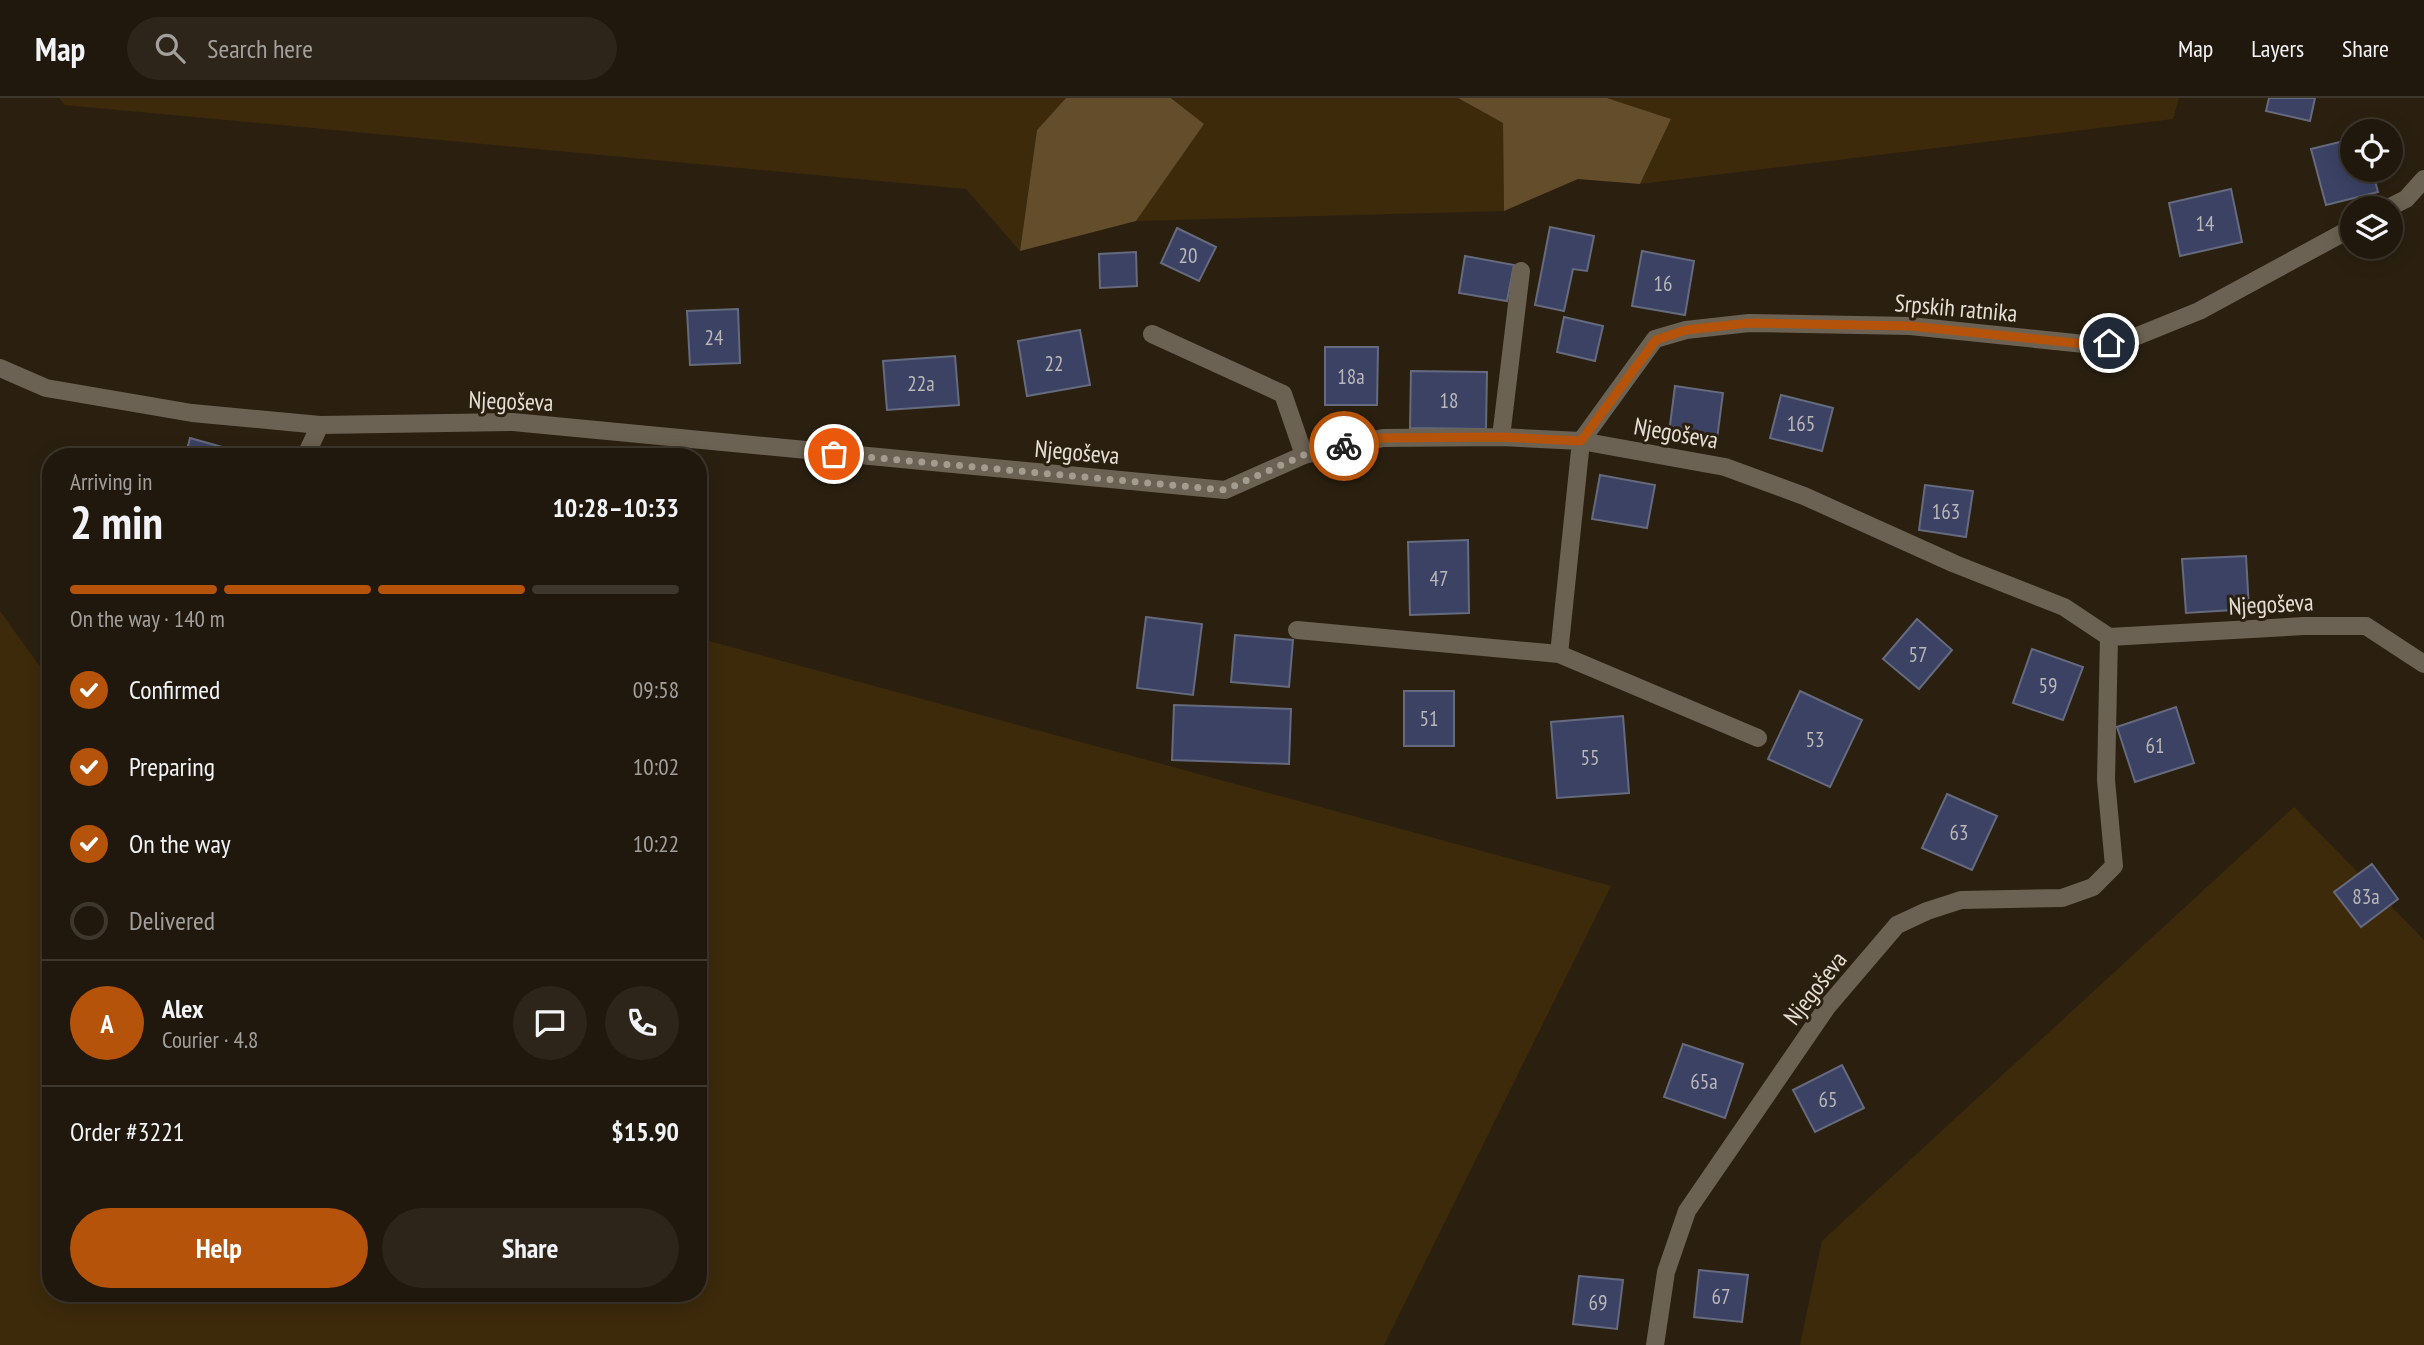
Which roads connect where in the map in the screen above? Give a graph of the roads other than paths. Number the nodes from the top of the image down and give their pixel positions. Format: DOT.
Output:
graph roads {
  1 [pos="2424,179"];
  2 [pos="2403,200"];
  3 [pos="2340,235"];
  4 [pos="1521,271"];
  5 [pos="1152,334"];
  6 [pos="0,368"];
  7 [pos="320,425"];
  8 [pos="1501,437"];
  9 [pos="1581,441"];
  10 [pos="309,448"];
  11 [pos="1304,455"];
  12 [pos="1297,629"];
  13 [pos="2109,637"];
  14 [pos="1559,654"];
  15 [pos="2424,664"];
  16 [pos="1758,738"];
  17 [pos="1655,1345"];
  1 -- 2 [label="street"];
  3 -- 9 [label="street, Srpskih ratnika"];
  4 -- 8 [label="street"];
  5 -- 11 [label="street"];
  6 -- 7 [label="street, Njegoševa"];
  7 -- 10 [label="street"];
  7 -- 11 [label="street, Njegoševa"];
  8 -- 9 [label="street, Njegoševa"];
  8 -- 11 [label="street, Njegoševa"];
  9 -- 13 [label="street, Njegoševa"];
  9 -- 14 [label="street"];
  12 -- 14 [label="street"];
  13 -- 15 [label="street, Njegoševa"];
  13 -- 17 [label="street, Njegoševa"];
  14 -- 16 [label="street"];
}
